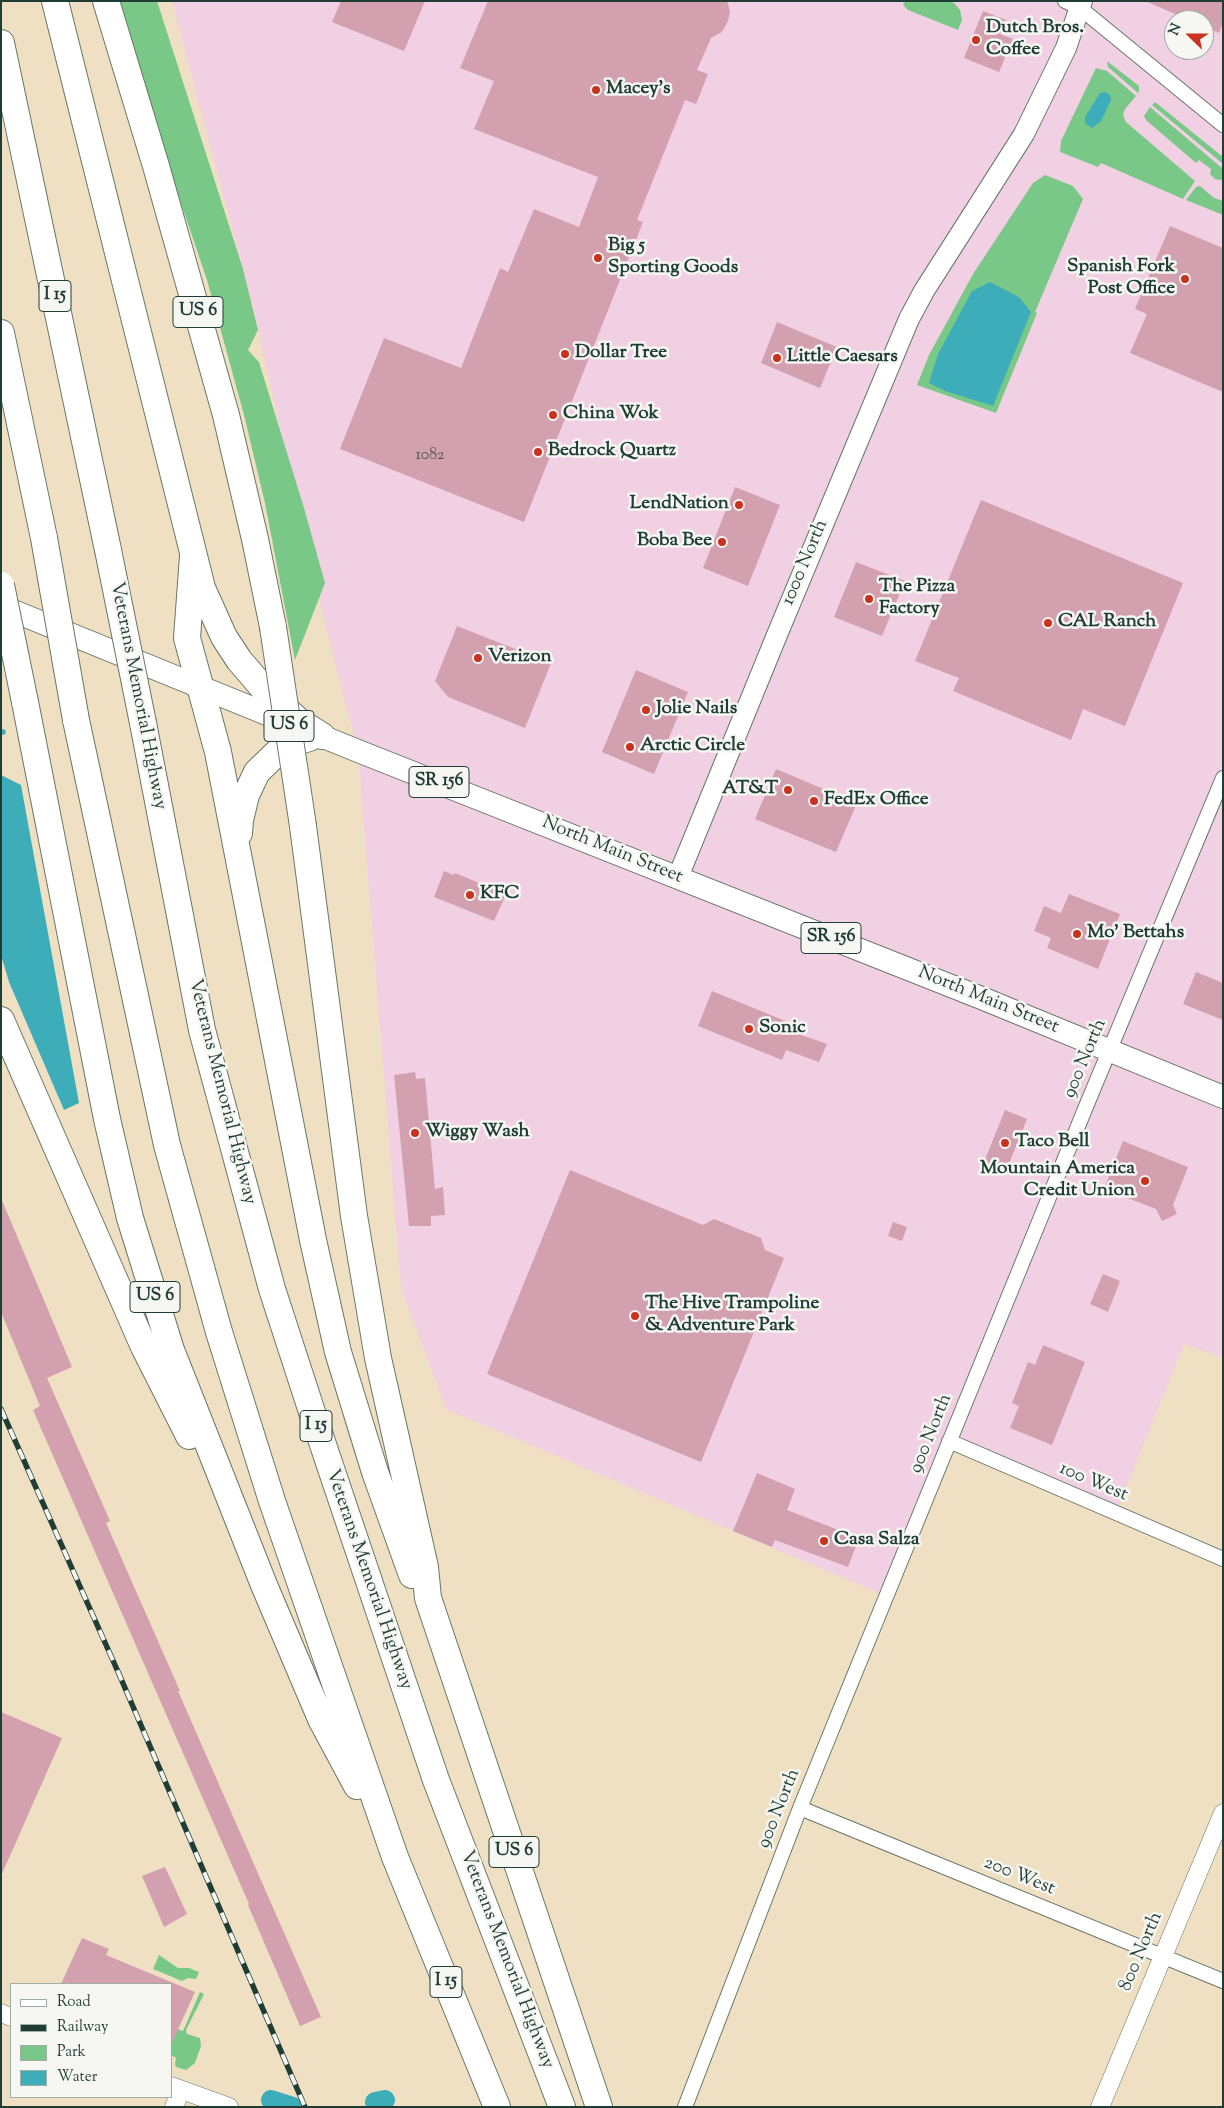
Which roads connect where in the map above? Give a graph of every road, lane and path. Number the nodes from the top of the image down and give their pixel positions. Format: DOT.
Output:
graph roads {
  1 [pos="55,1"];
  2 [pos="106,1"];
  3 [pos="1076,4"];
  4 [pos="1,43"];
  5 [pos="1223,125"];
  6 [pos="1,333"];
  7 [pos="192,556"];
  8 [pos="1,585"];
  9 [pos="1,606"];
  10 [pos="200,687"];
  11 [pos="322,736"];
  12 [pos="1223,778"];
  13 [pos="238,858"];
  14 [pos="678,877"];
  15 [pos="1,1020"];
  16 [pos="1109,1051"];
  17 [pos="1223,1097"];
  18 [pos="949,1441"];
  19 [pos="1223,1559"];
  20 [pos="264,1585"];
  21 [pos="428,1598"];
  22 [pos="800,1808"];
  23 [pos="1223,1812"];
  24 [pos="395,1857"];
  25 [pos="1164,1957"];
  26 [pos="1223,1980"];
  27 [pos="176,2088"];
  28 [pos="174,2107"];
  29 [pos="229,2107"];
  30 [pos="497,2107"];
  31 [pos="562,2107"];
  32 [pos="599,2107"];
  33 [pos="685,2107"];
  34 [pos="1100,2107"];
  1 -- 7 [label="highway"];
  2 -- 21 [label="highway, US 6, bridge"];
  3 -- 5 [label="street"];
  3 -- 14 [label="main road, 1000 North"];
  4 -- 31 [label="highway, Veterans Memorial Highway / I 15, bridge"];
  6 -- 24 [label="highway, I 15, bridge"];
  7 -- 10 [label="highway"];
  7 -- 11 [label="highway"];
  8 -- 20 [label="highway, US 6, bridge"];
  9 -- 10 [label="main road, North Main Street / SR 156"];
  10 -- 11 [label="main road, North Main Street / SR 156"];
  10 -- 13 [label="highway"];
  11 -- 13 [label="highway"];
  11 -- 14 [label="main road, North Main Street / SR 156"];
  12 -- 16 [label="street, 900 North"];
  13 -- 21 [label="highway"];
  14 -- 16 [label="main road, North Main Street / SR 156"];
  15 -- 20 [label="highway"];
  16 -- 17 [label="main road, North Main Street / SR 156"];
  16 -- 18 [label="street, 900 North"];
  18 -- 19 [label="street, 100 West"];
  18 -- 22 [label="street, 900 North"];
  20 -- 24 [label="highway, US 6"];
  21 -- 32 [label="highway, US 6"];
  22 -- 25 [label="street, 200 West"];
  22 -- 33 [label="street, 900 North"];
  23 -- 25 [label="street, 800 North"];
  24 -- 30 [label="highway, I 15"];
  25 -- 26 [label="street, 200 West"];
  25 -- 34 [label="street, 800 North"];
  27 -- 28 [label="street"];
  27 -- 29 [label="street"];
}
